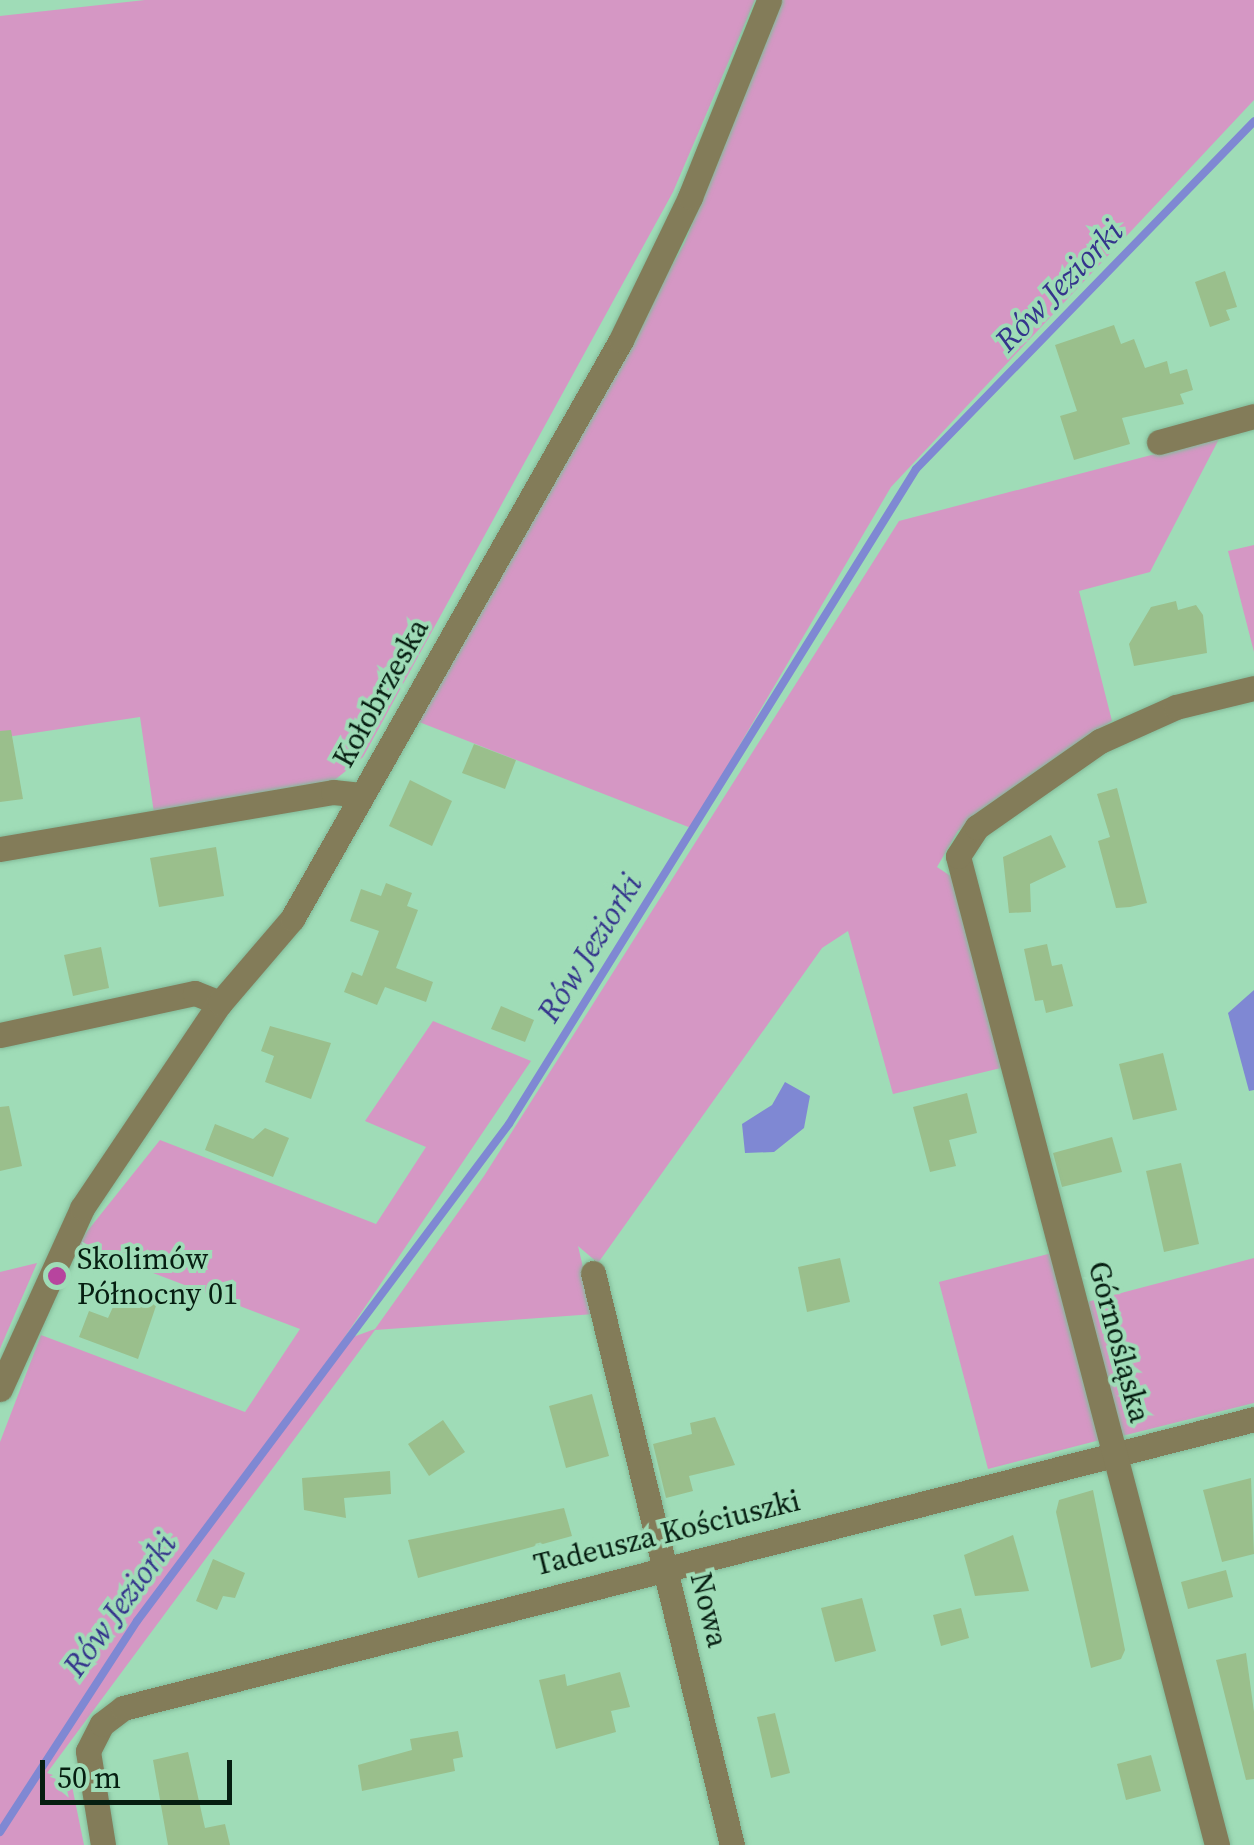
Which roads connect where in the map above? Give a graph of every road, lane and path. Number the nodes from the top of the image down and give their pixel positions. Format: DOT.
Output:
graph roads {
  1 [pos="769,0"];
  2 [pos="1254,416"];
  3 [pos="1159,442"];
  4 [pos="1254,688"];
  5 [pos="361,795"];
  6 [pos="0,849"];
  7 [pos="220,1003"];
  8 [pos="0,1035"];
  9 [pos="592,1273"];
  10 [pos="0,1388"];
  11 [pos="1254,1419"];
  12 [pos="1115,1454"];
  13 [pos="666,1568"];
  14 [pos="103,1845"];
  15 [pos="732,1845"];
  16 [pos="1217,1845"];
  1 -- 5 [label="street, Kołobrzeska"];
  2 -- 3 [label="street"];
  4 -- 12 [label="street, Górnośląska"];
  5 -- 6 [label="street"];
  5 -- 7 [label="street, Kołobrzeska"];
  7 -- 8 [label="street"];
  7 -- 10 [label="street, Kołobrzeska"];
  9 -- 13 [label="street, Nowa"];
  11 -- 12 [label="street, Tadeusza Kościuszki"];
  12 -- 13 [label="street, Tadeusza Kościuszki"];
  12 -- 16 [label="street, Górnośląska"];
  13 -- 14 [label="street, Tadeusza Kościuszki"];
  13 -- 15 [label="street, Nowa"];
}
